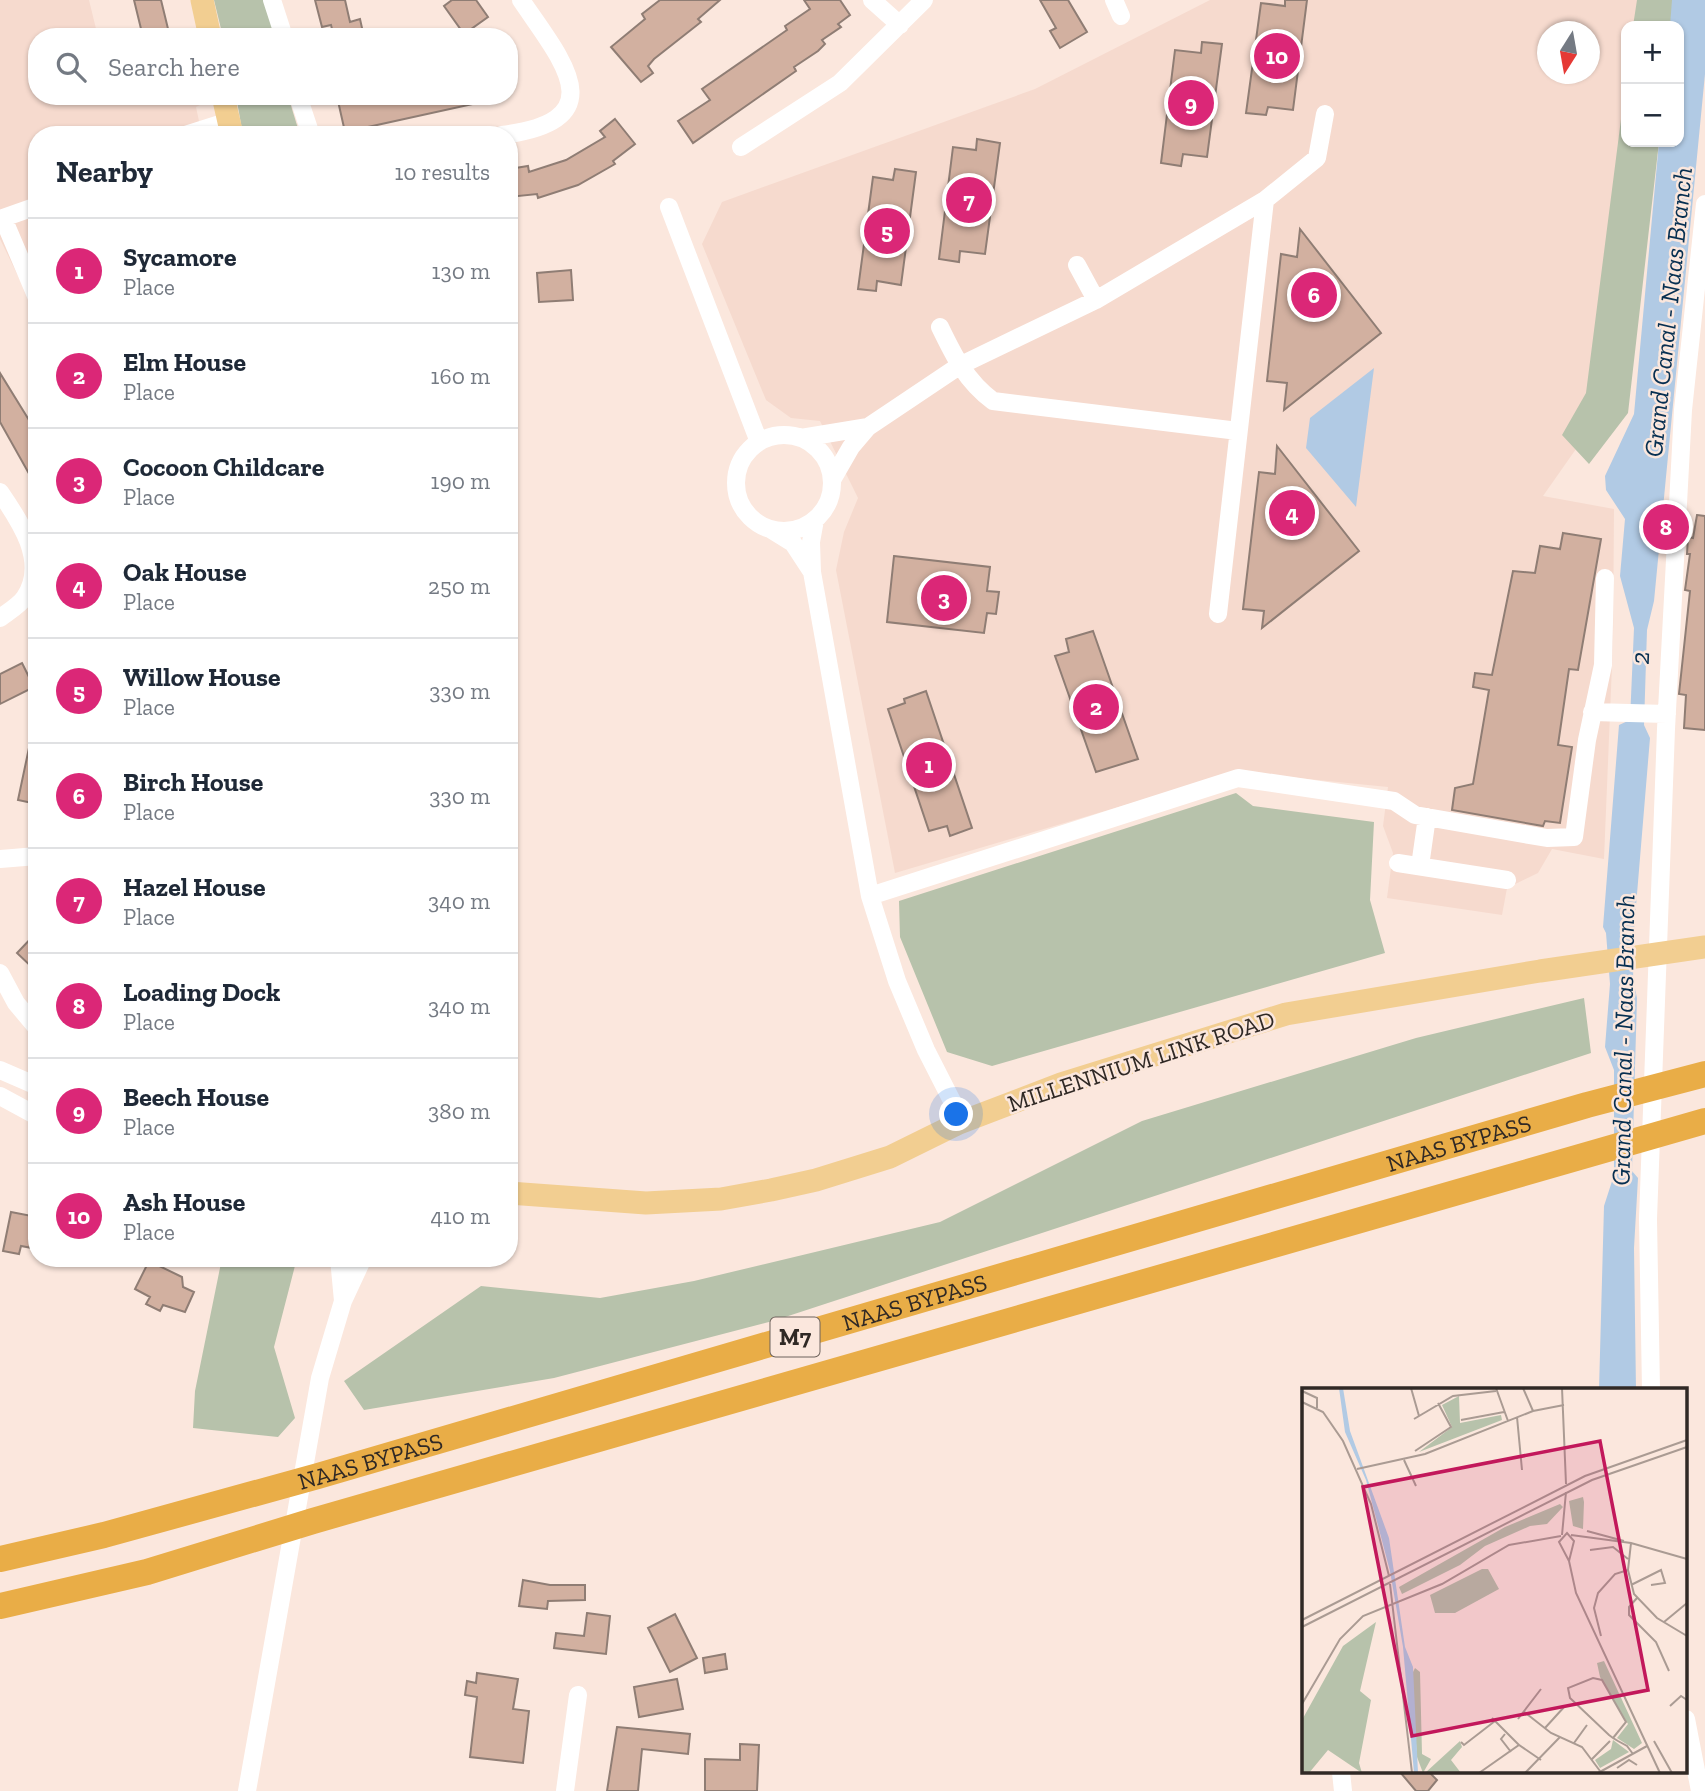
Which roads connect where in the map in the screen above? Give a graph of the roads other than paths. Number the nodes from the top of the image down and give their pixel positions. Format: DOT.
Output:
graph roads {
  1 [pos="202,0"];
  2 [pos="272,0"];
  3 [pos="521,0"];
  4 [pos="872,0"];
  5 [pos="924,0"];
  6 [pos="900,25"];
  7 [pos="208,28"];
  8 [pos="281,28"];
  9 [pos="225,105"];
  10 [pos="301,105"];
  11 [pos="1325,114"];
  12 [pos="230,126"];
  13 [pos="308,126"];
  14 [pos="518,133"];
  15 [pos="741,147"];
  16 [pos="1265,200"];
  17 [pos="1705,204"];
  18 [pos="669,207"];
  19 [pos="28,209"];
  20 [pos="1077,265"];
  21 [pos="28,277"];
  22 [pos="1096,300"];
  23 [pos="940,327"];
  24 [pos="959,366"];
  25 [pos="868,427"];
  26 [pos="1238,431"];
  27 [pos="801,438"];
  28 [pos="759,442"];
  29 [pos="832,480"];
  30 [pos="0,492"];
  31 [pos="815,520"];
  32 [pos="769,529"];
  33 [pos="28,540"];
  34 [pos="812,572"];
  35 [pos="1605,578"];
  36 [pos="28,591"];
  37 [pos="1218,614"];
  38 [pos="0,618"];
  39 [pos="1592,712"];
  40 [pos="1667,714"];
  41 [pos="1427,817"];
  42 [pos="28,857"];
  43 [pos="0,859"];
  44 [pos="1398,863"];
  45 [pos="1420,866"];
  46 [pos="1507,880"];
  47 [pos="870,895"];
  48 [pos="1696,948"];
  49 [pos="0,973"];
  50 [pos="28,1017"];
  51 [pos="0,1070"];
  52 [pos="1701,1075"];
  53 [pos="28,1082"];
  54 [pos="0,1096"];
  55 [pos="28,1111"];
  56 [pos="1702,1122"];
  57 [pos="959,1123"];
  58 [pos="518,1183"];
  59 [pos="518,1193"];
  60 [pos="546,1195"];
  61 [pos="340,1267"];
  62 [pos="359,1267"];
  63 [pos="343,1301"];
  64 [pos="1651,1388"];
  65 [pos="0,1559"];
  66 [pos="0,1606"];
  67 [pos="578,1695"];
  68 [pos="1688,1729"];
  69 [pos="247,1791"];
  70 [pos="565,1791"];
  71 [pos="1700,1791"];
  1 -- 7 [label="main road"];
  2 -- 8 [label="street"];
  3 -- 14 [label="street"];
  4 -- 6 [label="street"];
  5 -- 6 [label="street"];
  6 -- 15 [label="street"];
  9 -- 12 [label="main road"];
  10 -- 13 [label="street"];
  11 -- 16 [label="street"];
  16 -- 22 [label="street"];
  16 -- 26 [label="street"];
  17 -- 40 [label="street"];
  18 -- 28 [label="street"];
  19 -- 21 [label="street"];
  20 -- 22 [label="street"];
  22 -- 24 [label="street"];
  23 -- 24 [label="street"];
  24 -- 25 [label="street"];
  24 -- 26 [label="street"];
  25 -- 27 [label="street"];
  25 -- 29 [label="street"];
  26 -- 37 [label="street"];
  27 -- 28 [label="street"];
  27 -- 29 [label="street"];
  28 -- 32 [label="street"];
  29 -- 31 [label="street"];
  30 -- 33 [label="street"];
  31 -- 32 [label="street"];
  31 -- 34 [label="street"];
  32 -- 34 [label="street"];
  34 -- 47 [label="street"];
  35 -- 39 [label="street"];
  36 -- 38 [label="street"];
  39 -- 40 [label="street"];
  39 -- 41 [label="street"];
  40 -- 64 [label="street"];
  41 -- 45 [label="street"];
  41 -- 47 [label="street"];
  42 -- 43 [label="street"];
  44 -- 45 [label="street"];
  45 -- 46 [label="street"];
  47 -- 57 [label="street"];
  48 -- 57 [label="main road, MILLENNIUM LINK ROAD"];
  49 -- 50 [label="street"];
  51 -- 53 [label="street"];
  52 -- 65 [label="highway, NAAS BYPASS / M7"];
  54 -- 55 [label="street"];
  56 -- 66 [label="highway, NAAS BYPASS / M7"];
  57 -- 60 [label="main road, MILLENNIUM LINK ROAD"];
  58 -- 60 [label="main road, MILLENNIUM LINK ROAD"];
  59 -- 60 [label="main road, MILLENNIUM LINK ROAD"];
  61 -- 63 [label="street"];
  62 -- 63 [label="street"];
  63 -- 69 [label="street"];
  67 -- 70 [label="street"];
  68 -- 71 [label="street"];
}
